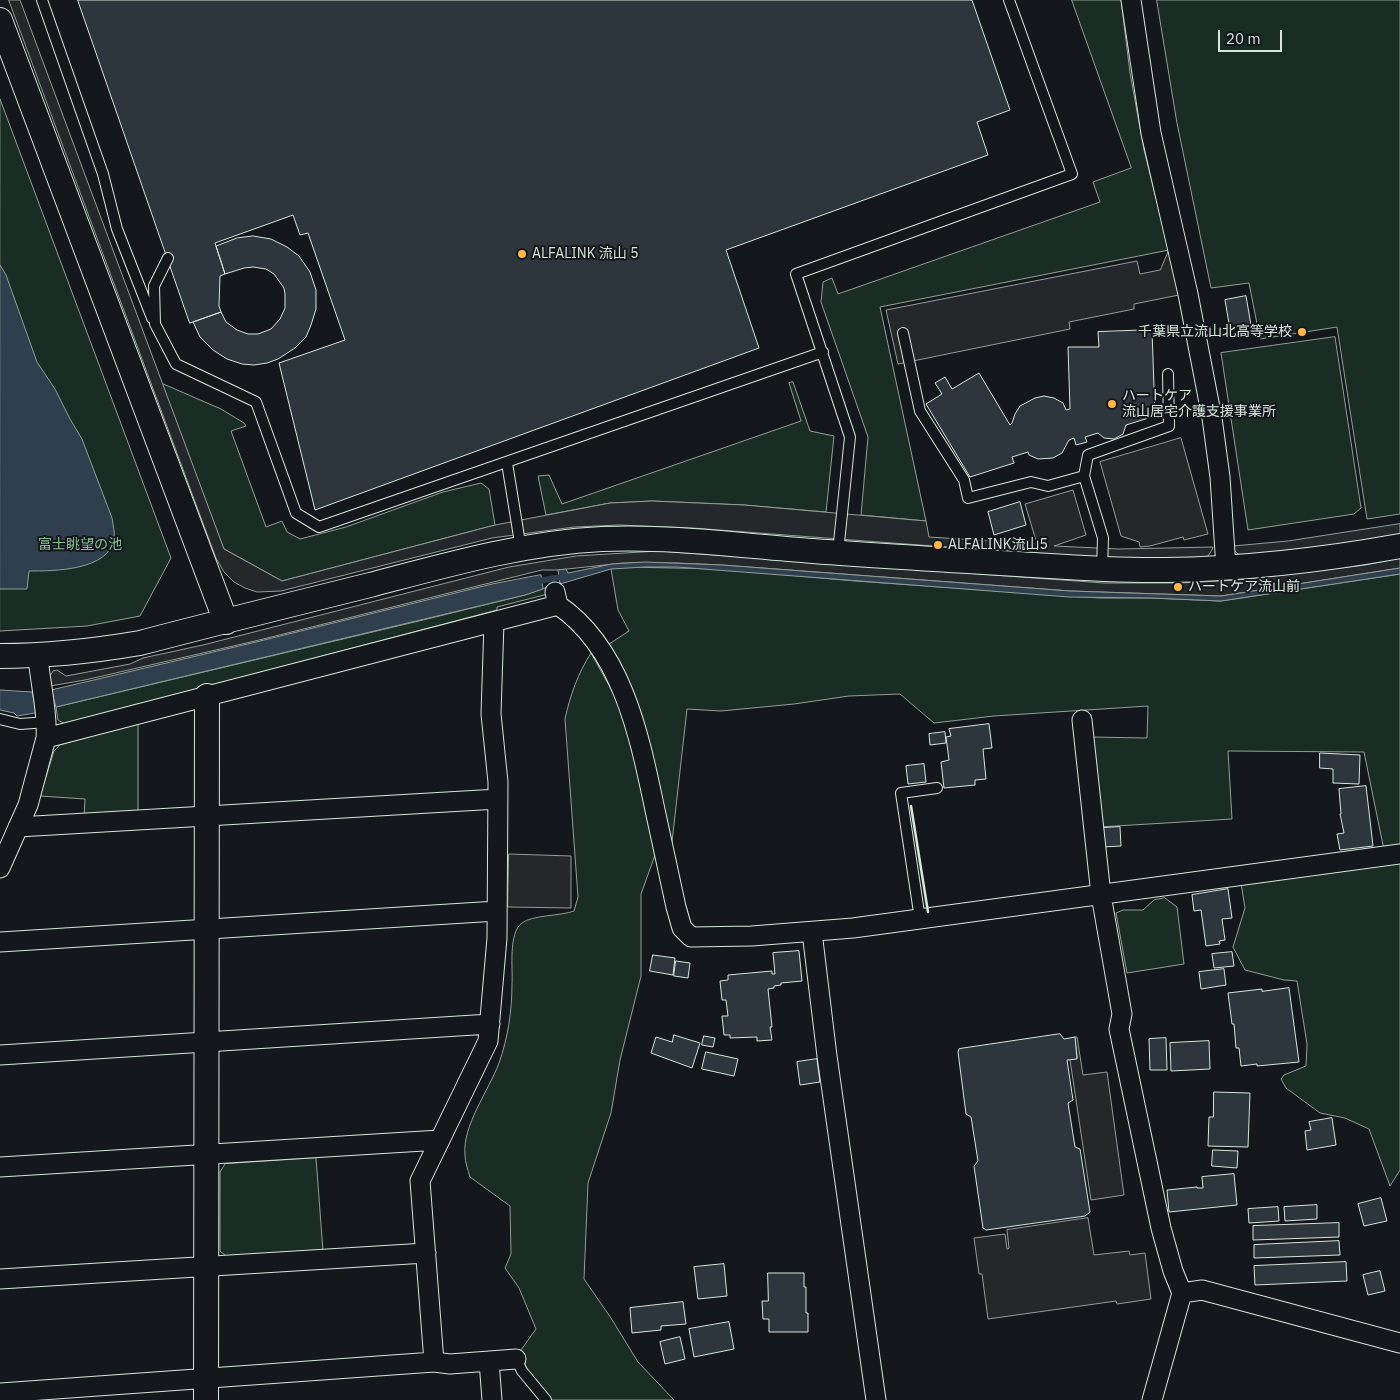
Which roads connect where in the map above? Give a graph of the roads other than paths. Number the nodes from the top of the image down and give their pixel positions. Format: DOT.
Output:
graph roads {
  1 [pos="42,0"];
  2 [pos="1009,0"];
  3 [pos="1131,0"];
  4 [pos="0,20"];
  5 [pos="168,258"];
  6 [pos="155,324"];
  7 [pos="903,333"];
  8 [pos="823,352"];
  9 [pos="1168,374"];
  10 [pos="507,463"];
  11 [pos="1084,476"];
  12 [pos="1400,546"];
  13 [pos="521,549"];
  14 [pos="838,552"];
  15 [pos="1226,568"];
  16 [pos="1102,569"];
  17 [pos="226,622"];
  18 [pos="494,622"];
  19 [pos="0,656"];
  20 [pos="38,656"];
  21 [pos="207,696"];
  22 [pos="0,720"];
  23 [pos="1082,720"];
  24 [pos="46,724"];
  25 [pos="937,788"];
  26 [pos="498,798"];
  27 [pos="208,816"];
  28 [pos="18,827"];
  29 [pos="1400,854"];
  30 [pos="0,868"];
  31 [pos="1101,895"];
  32 [pos="497,911"];
  33 [pos="920,919"];
  34 [pos="207,930"];
  35 [pos="812,932"];
  36 [pos="0,942"];
  37 [pos="490,1024"];
  38 [pos="206,1042"];
  39 [pos="0,1055"];
  40 [pos="440,1140"];
  41 [pos="206,1154"];
  42 [pos="0,1167"];
  43 [pos="426,1253"];
  44 [pos="206,1266"];
  45 [pos="0,1280"];
  46 [pos="1182,1292"];
  47 [pos="1400,1343"];
  48 [pos="516,1359"];
  49 [pos="489,1361"];
  50 [pos="434,1362"];
  51 [pos="206,1390"];
  52 [pos="0,1393"];
  53 [pos="492,1400"];
  54 [pos="546,1400"];
  55 [pos="876,1400"];
  56 [pos="1152,1400"];
  1 -- 6 [label="lane"];
  2 -- 8 [label="lane"];
  3 -- 15 [label="street"];
  4 -- 17 [label="street"];
  5 -- 6 [label="lane"];
  6 -- 10 [label="lane"];
  7 -- 11 [label="lane"];
  8 -- 10 [label="lane"];
  8 -- 14 [label="lane"];
  9 -- 11 [label="lane"];
  10 -- 13 [label="lane"];
  11 -- 16 [label="lane"];
  12 -- 15 [label="street"];
  13 -- 14 [label="street"];
  13 -- 17 [label="street"];
  14 -- 16 [label="street"];
  15 -- 16 [label="street"];
  17 -- 20 [label="street"];
  18 -- 21 [label="street"];
  18 -- 26 [label="street"];
  18 -- 35 [label="street"];
  19 -- 20 [label="street"];
  20 -- 24 [label="street"];
  21 -- 24 [label="street"];
  21 -- 27 [label="street"];
  22 -- 24 [label="lane"];
  23 -- 31 [label="street"];
  24 -- 28 [label="street"];
  25 -- 33 [label="lane"];
  26 -- 27 [label="street"];
  26 -- 32 [label="street"];
  27 -- 28 [label="street"];
  27 -- 34 [label="street"];
  28 -- 30 [label="street"];
  29 -- 31 [label="street"];
  31 -- 33 [label="street"];
  31 -- 46 [label="street"];
  32 -- 34 [label="street"];
  32 -- 37 [label="street"];
  33 -- 35 [label="street"];
  34 -- 36 [label="street"];
  34 -- 38 [label="street"];
  35 -- 55 [label="street"];
  37 -- 38 [label="street"];
  37 -- 40 [label="street"];
  38 -- 39 [label="street"];
  38 -- 41 [label="street"];
  40 -- 41 [label="street"];
  40 -- 43 [label="street"];
  41 -- 42 [label="street"];
  41 -- 44 [label="street"];
  43 -- 44 [label="street"];
  43 -- 50 [label="street"];
  44 -- 45 [label="street"];
  44 -- 51 [label="street"];
  46 -- 47 [label="street"];
  46 -- 56 [label="street"];
  48 -- 49 [label="street"];
  48 -- 54 [label="lane"];
  49 -- 50 [label="street"];
  49 -- 53 [label="street"];
  50 -- 51 [label="street"];
  51 -- 52 [label="street"];
}
